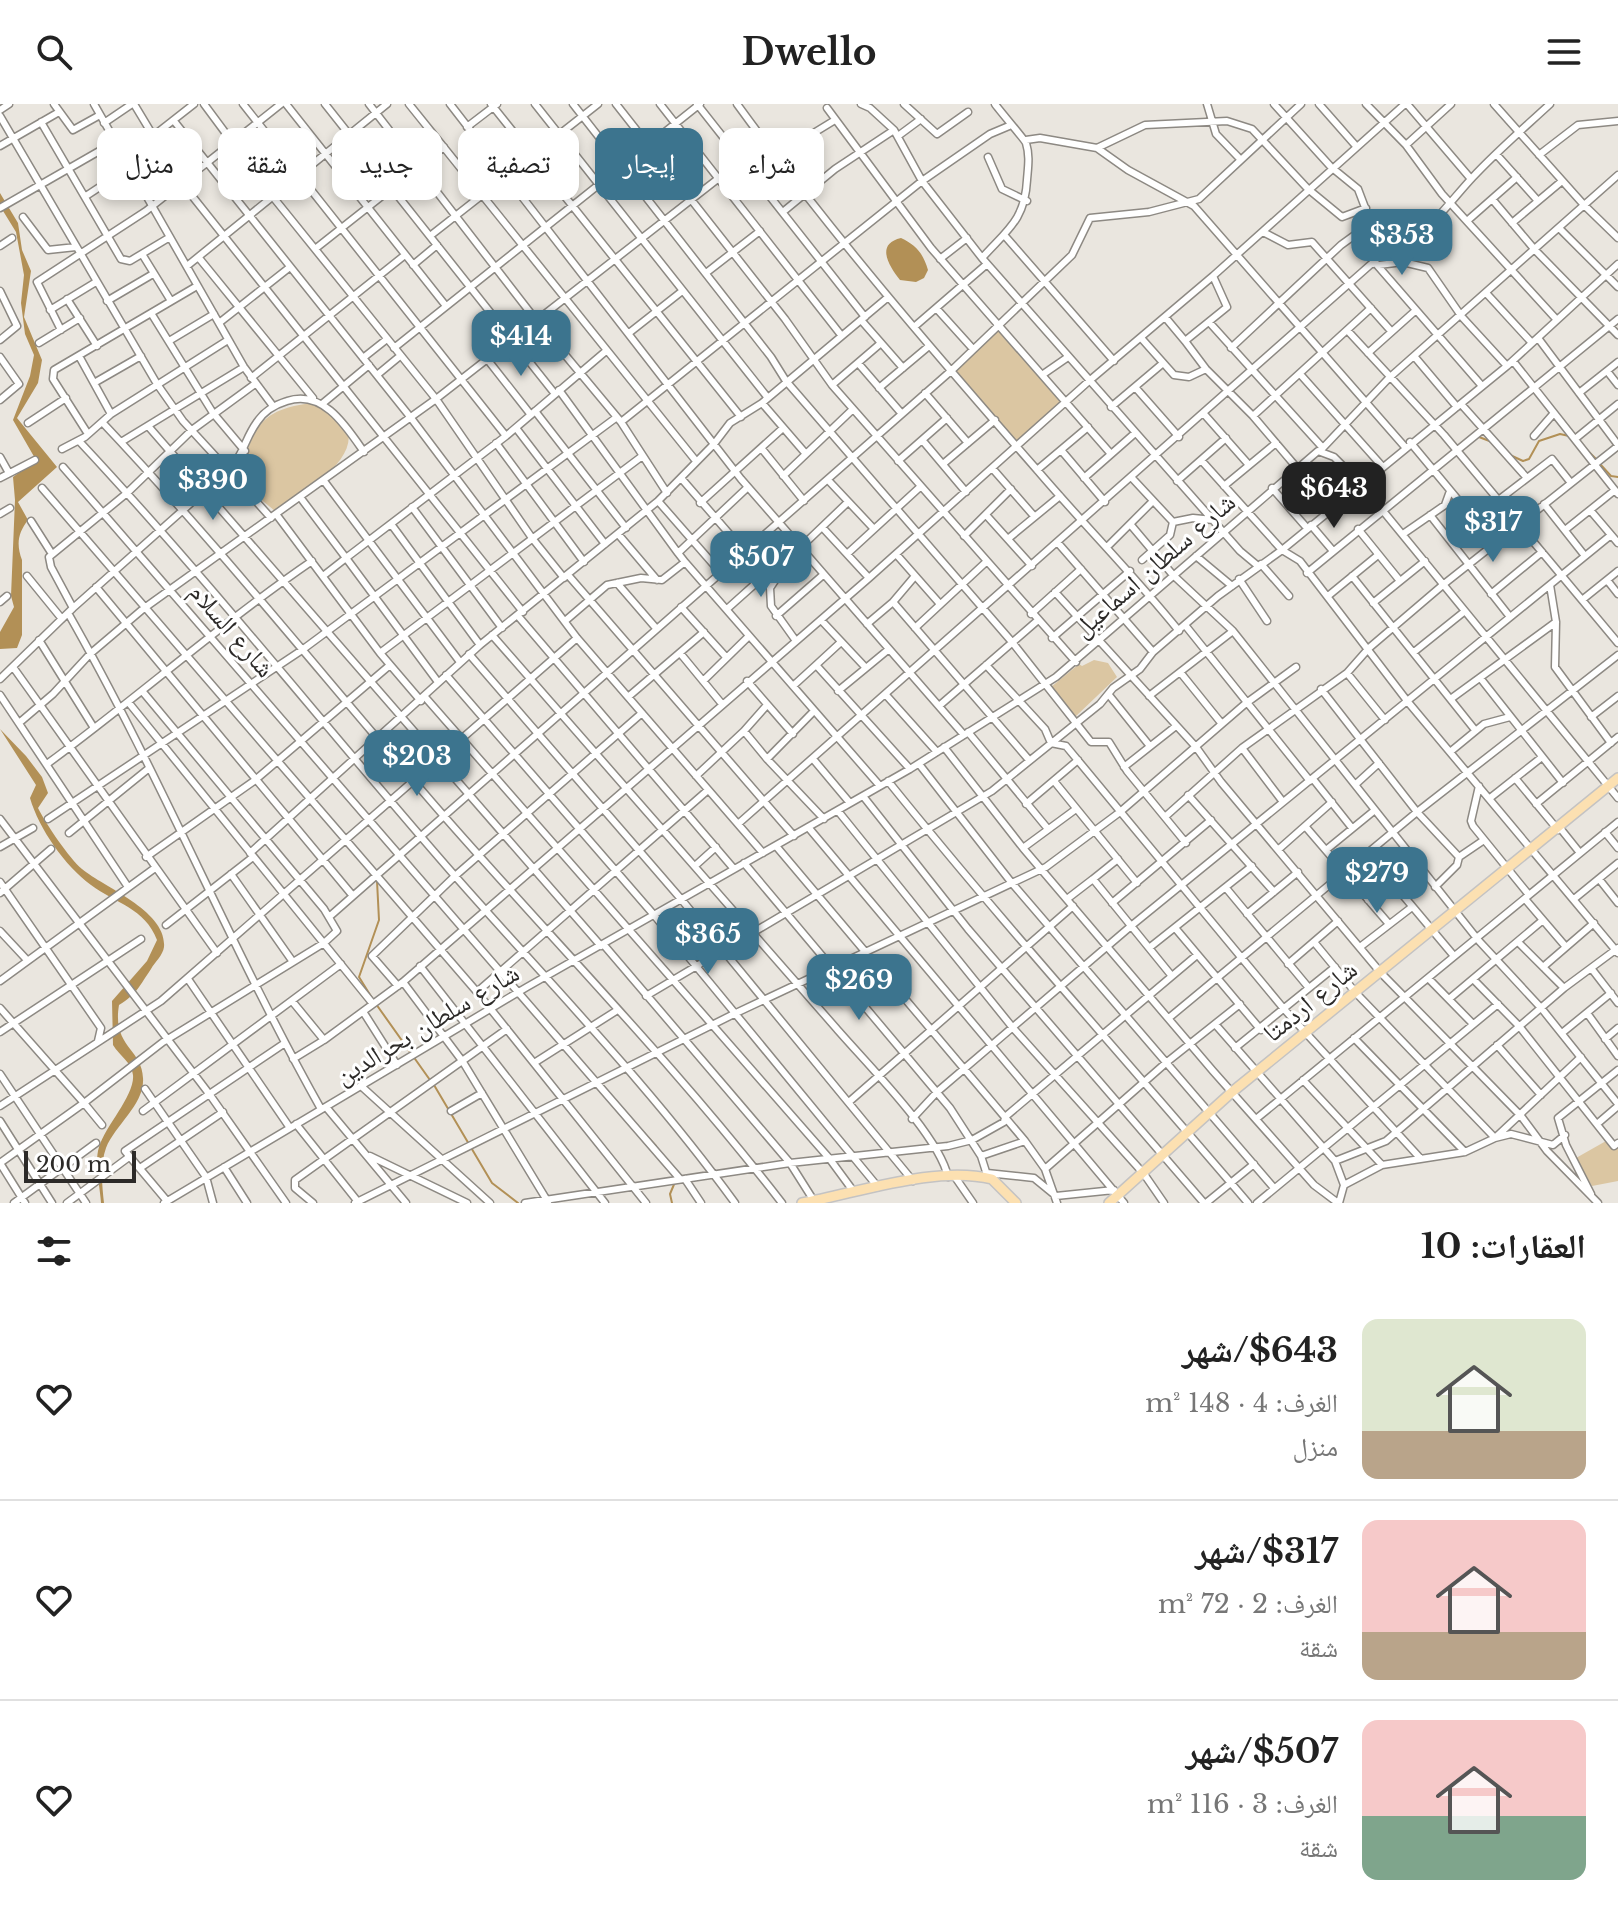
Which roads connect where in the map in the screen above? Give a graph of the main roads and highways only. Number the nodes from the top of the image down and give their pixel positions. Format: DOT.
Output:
graph roads {
  1 [pos="1618,778"];
  2 [pos="1119,1196"];
  3 [pos="802,1203"];
  4 [pos="1016,1203"];
  5 [pos="1109,1203"];
  1 -- 2 [label="main road, شارع اردمتا"];
  2 -- 5 [label="main road, شارع اردمتا"];
  3 -- 4 [label="main road"];
}
